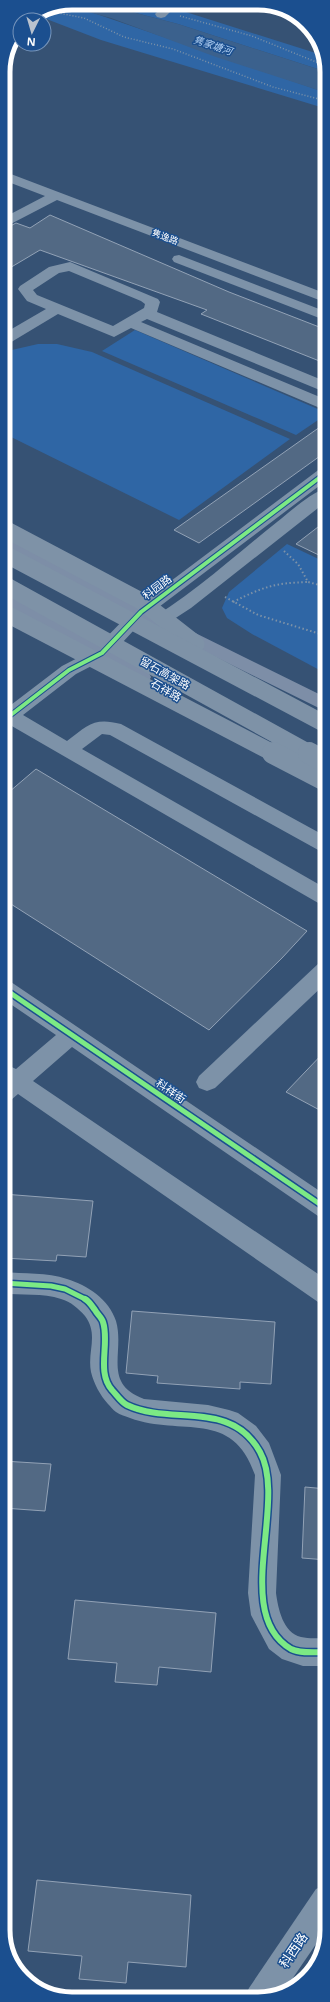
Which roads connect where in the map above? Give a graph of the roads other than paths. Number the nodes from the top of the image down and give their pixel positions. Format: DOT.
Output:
graph roads {
  1 [pos="10,178"];
  2 [pos="56,195"];
  3 [pos="75,217"];
  4 [pos="10,220"];
  5 [pos="90,223"];
  6 [pos="164,253"];
  7 [pos="320,297"];
  8 [pos="150,308"];
  9 [pos="56,309"];
  10 [pos="320,314"];
  11 [pos="131,323"];
  12 [pos="10,337"];
  13 [pos="320,371"];
  14 [pos="320,385"];
  15 [pos="320,403"];
  16 [pos="320,477"];
  17 [pos="320,498"];
  18 [pos="10,532"];
  19 [pos="10,543"];
  20 [pos="10,557"];
  21 [pos="10,588"];
  22 [pos="10,602"];
  23 [pos="141,612"];
  24 [pos="10,616"];
  25 [pos="159,622"];
  26 [pos="102,653"];
  27 [pos="243,680"];
  28 [pos="320,702"];
  29 [pos="10,715"];
  30 [pos="10,720"];
  31 [pos="320,720"];
  32 [pos="68,750"];
  33 [pos="320,758"];
  34 [pos="320,778"];
  35 [pos="320,778"];
  36 [pos="320,842"];
  37 [pos="320,894"];
  38 [pos="320,976"];
  39 [pos="10,993"];
  40 [pos="71,1035"];
  41 [pos="10,1081"];
  42 [pos="207,1082"];
  43 [pos="10,1083"];
  44 [pos="320,1204"];
  45 [pos="10,1283"];
  46 [pos="320,1289"];
  47 [pos="320,1652"];
  48 [pos="320,1910"];
  49 [pos="265,1991"];
  1 -- 2 [label="street, 隽逸路"];
  2 -- 4 [label="street"];
  2 -- 7 [label="street, 隽逸路"];
  3 -- 5 [label="street"];
  6 -- 10 [label="street"];
  8 -- 9 [label="street"];
  8 -- 11 [label="street"];
  8 -- 13 [label="street"];
  8 -- 14 [label="street"];
  9 -- 11 [label="street"];
  9 -- 12 [label="street"];
  11 -- 15 [label="street"];
  16 -- 23 [label="street, 科园路"];
  17 -- 25 [label="street"];
  18 -- 27 [label="highway, bridge"];
  19 -- 23 [label="main road"];
  20 -- 27 [label="highway, bridge"];
  21 -- 33 [label="highway, 留石高架路, bridge"];
  22 -- 26 [label="main road, 石祥路"];
  23 -- 25 [label="main road"];
  23 -- 26 [label="street, 科园路"];
  24 -- 35 [label="highway, bridge"];
  25 -- 26 [label="street"];
  25 -- 28 [label="main road"];
  26 -- 29 [label="street, 科园路"];
  26 -- 34 [label="main road, 石祥路"];
  27 -- 31 [label="highway, bridge"];
  30 -- 32 [label="street"];
  32 -- 36 [label="street"];
  32 -- 37 [label="street"];
  38 -- 42 [label="street"];
  39 -- 40 [label="street, 科祥街"];
  40 -- 41 [label="street"];
  40 -- 44 [label="street, 科祥街"];
  43 -- 46 [label="street"];
  45 -- 47 [label="street"];
  48 -- 49 [label="street, 科西路"];
}
